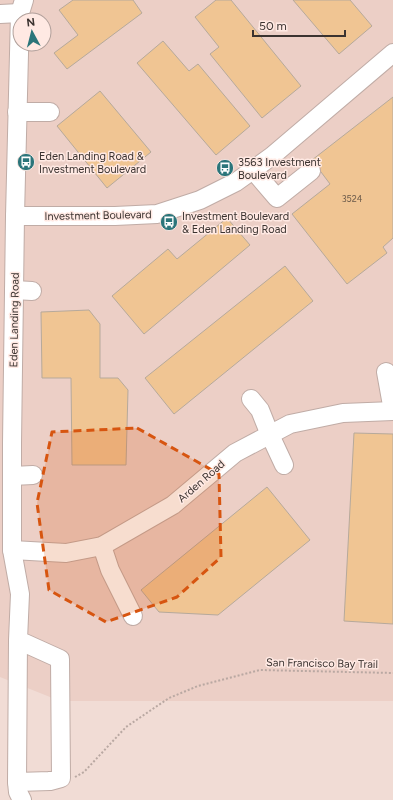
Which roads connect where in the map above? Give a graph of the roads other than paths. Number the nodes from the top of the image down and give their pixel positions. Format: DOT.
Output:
graph roads {
  1 [pos="22,7"];
  2 [pos="0,14"];
  3 [pos="393,54"];
  4 [pos="17,112"];
  5 [pos="50,112"];
  6 [pos="253,170"];
  7 [pos="311,171"];
  8 [pos="15,216"];
  9 [pos="32,291"];
  10 [pos="9,301"];
  11 [pos="386,372"];
  12 [pos="251,399"];
  13 [pos="393,411"];
  14 [pos="270,435"];
  15 [pos="6,443"];
  16 [pos="284,465"];
  17 [pos="33,475"];
  18 [pos="12,476"];
  19 [pos="102,546"];
  20 [pos="12,550"];
  21 [pos="8,576"];
  22 [pos="133,616"];
  23 [pos="18,640"];
  24 [pos="17,782"];
  25 [pos="22,800"];
  1 -- 2 [label="street"];
  1 -- 4 [label="street, Eden Landing Road"];
  3 -- 6 [label="street, Investment Boulevard"];
  4 -- 5 [label="street"];
  4 -- 8 [label="street, Eden Landing Road"];
  6 -- 7 [label="street"];
  6 -- 8 [label="street, Investment Boulevard"];
  8 -- 10 [label="street, Eden Landing Road"];
  9 -- 10 [label="street"];
  10 -- 15 [label="street, Eden Landing Road"];
  11 -- 13 [label="street"];
  12 -- 14 [label="street"];
  13 -- 14 [label="street, Arden Road"];
  14 -- 16 [label="street"];
  14 -- 19 [label="street, Arden Road"];
  15 -- 18 [label="street, Eden Landing Road"];
  17 -- 18 [label="street"];
  18 -- 20 [label="street, Eden Landing Road"];
  19 -- 20 [label="street, Arden Road"];
  19 -- 22 [label="street"];
  20 -- 21 [label="street, Eden Landing Road"];
  21 -- 23 [label="street, Eden Landing Road"];
  23 -- 24 [label="street, Eden Landing Road"];
  23 -- 24 [label="street"];
  24 -- 25 [label="street, Eden Landing Road"];
}
